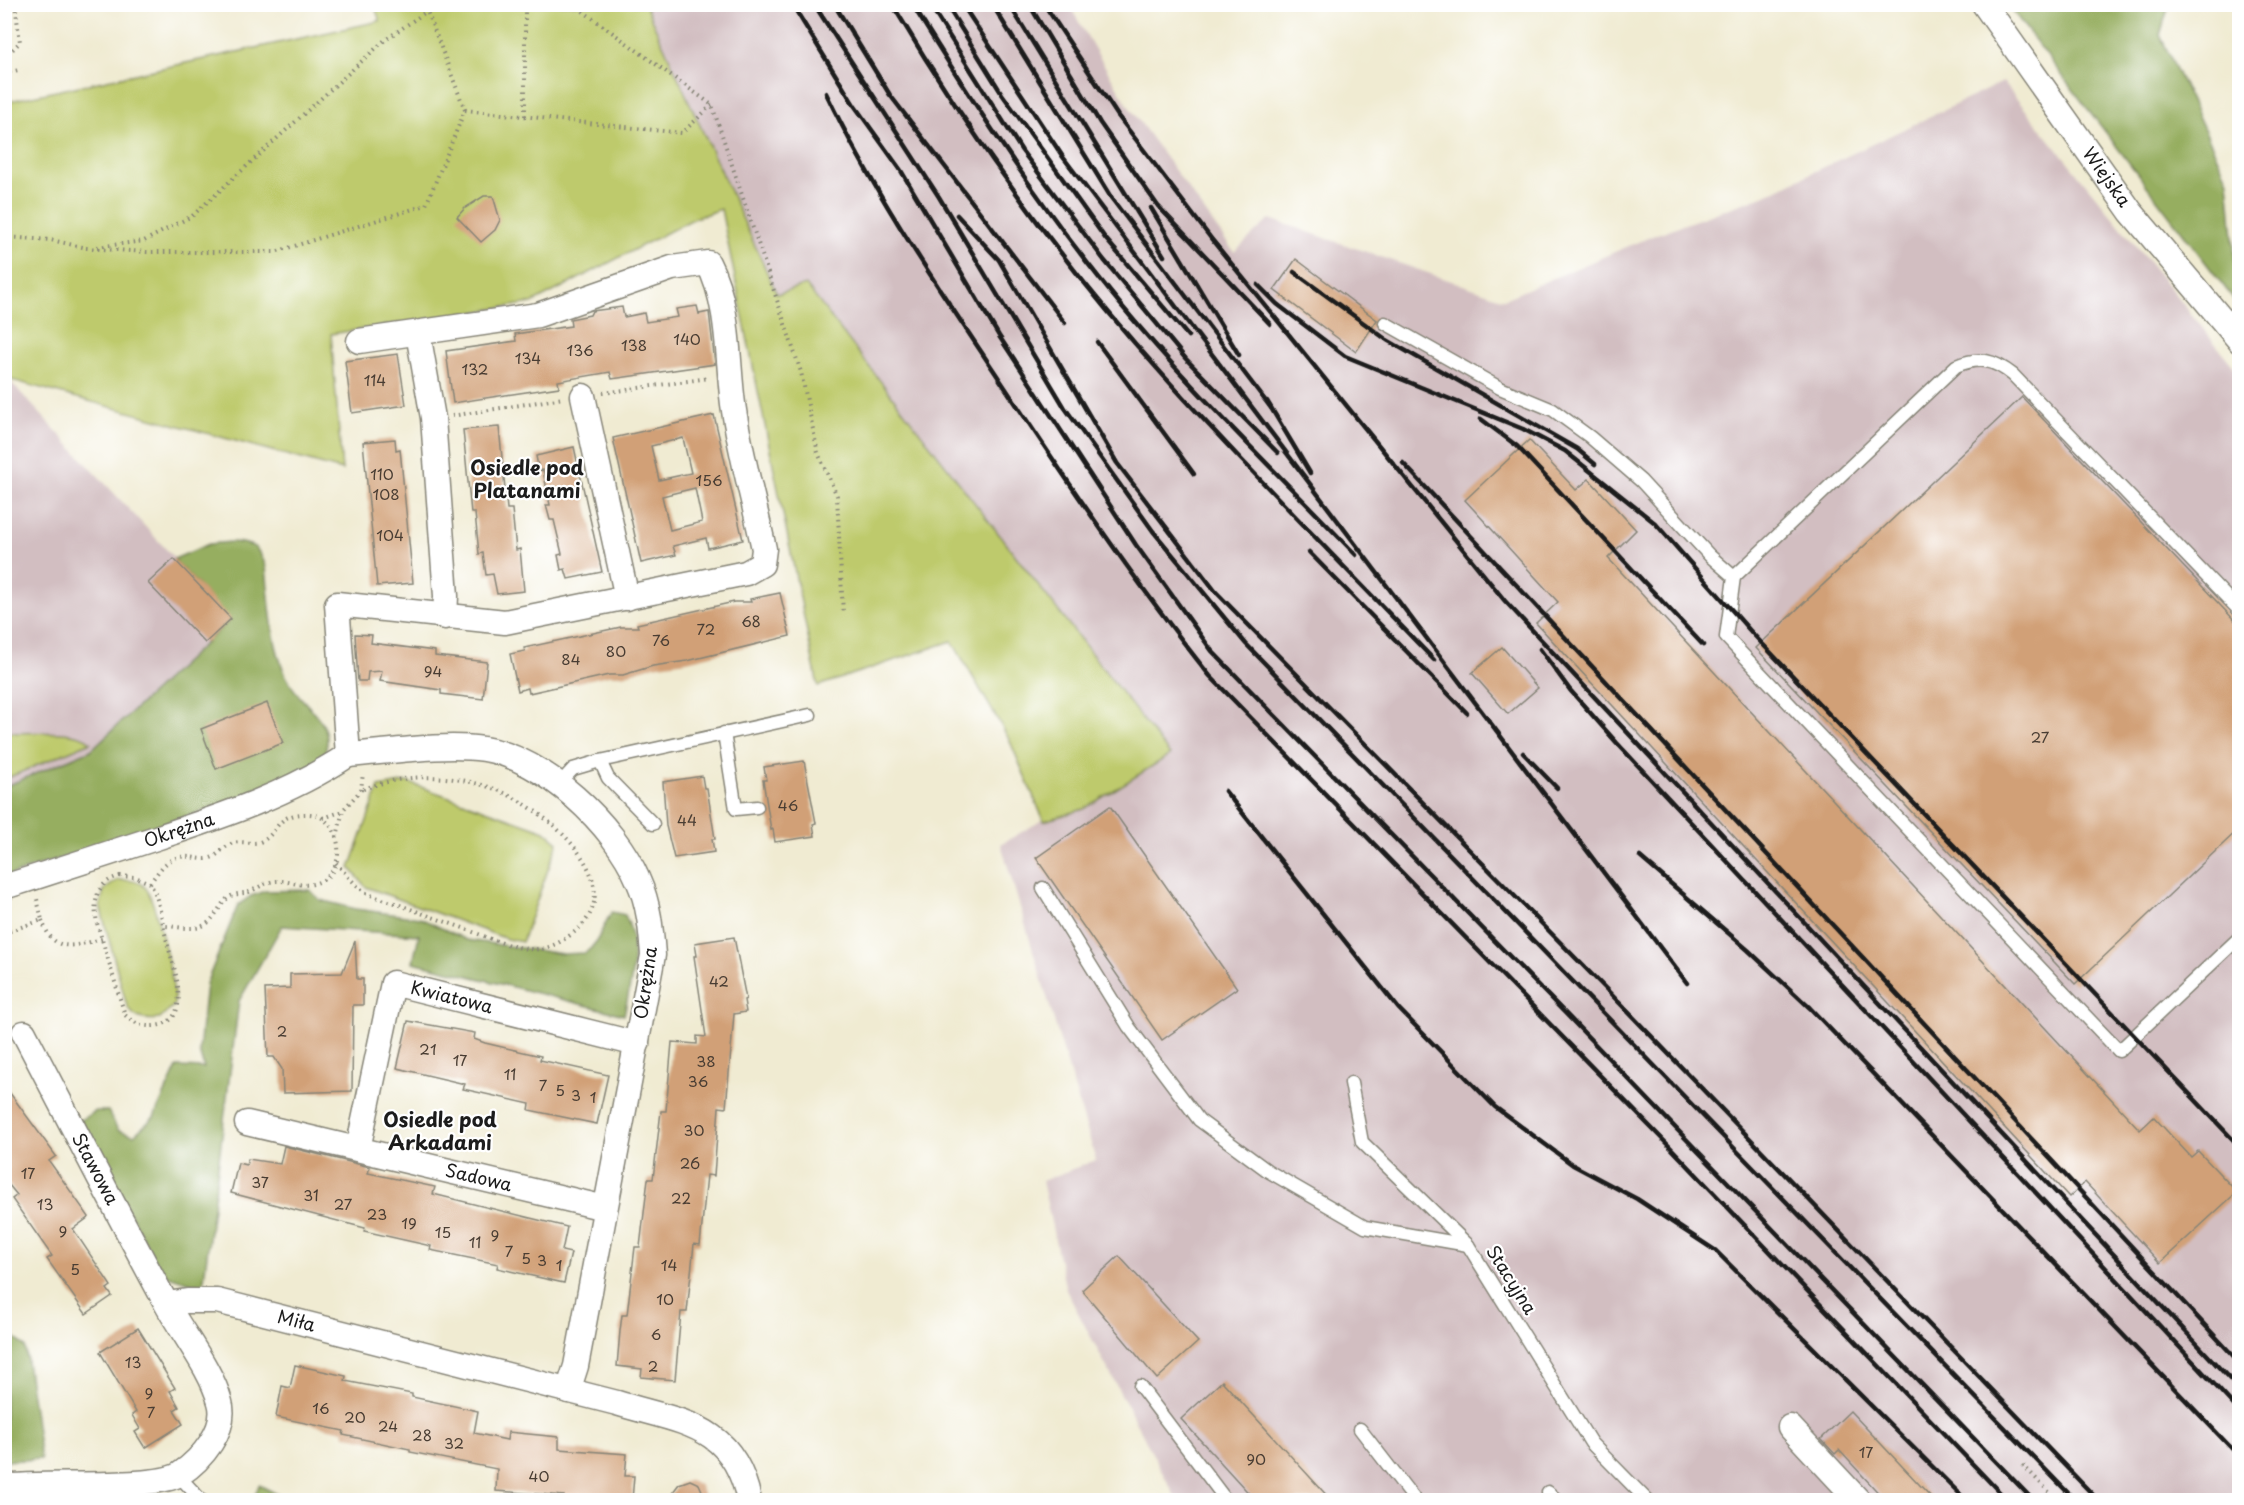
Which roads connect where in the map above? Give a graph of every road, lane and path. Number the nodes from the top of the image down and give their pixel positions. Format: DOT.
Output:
graph roads {
  1 [pos="15,4"];
  2 [pos="442,4"];
  3 [pos="525,4"];
  4 [pos="573,4"];
  5 [pos="1984,4"];
  6 [pos="427,11"];
  7 [pos="4,58"];
  8 [pos="19,70"];
  9 [pos="4,73"];
  10 [pos="712,105"];
  11 [pos="465,110"];
  12 [pos="525,116"];
  13 [pos="4,237"];
  14 [pos="86,248"];
  15 [pos="1385,323"];
  16 [pos="418,333"];
  17 [pos="359,341"];
  18 [pos="2240,341"];
  19 [pos="583,396"];
  20 [pos="1734,577"];
  21 [pos="627,598"];
  22 [pos="2240,611"];
  23 [pos="843,614"];
  24 [pos="445,617"];
  25 [pos="810,715"];
  26 [pos="724,733"];
  27 [pos="356,761"];
  28 [pos="600,761"];
  29 [pos="560,783"];
  30 [pos="361,790"];
  31 [pos="757,807"];
  32 [pos="343,810"];
  33 [pos="323,819"];
  34 [pos="653,824"];
  35 [pos="337,838"];
  36 [pos="336,863"];
  37 [pos="150,884"];
  38 [pos="4,887"];
  39 [pos="1043,888"];
  40 [pos="34,890"];
  41 [pos="42,920"];
  42 [pos="164,926"];
  43 [pos="4,933"];
  44 [pos="2240,937"];
  45 [pos="102,939"];
  46 [pos="24,1033"];
  47 [pos="637,1044"];
  48 [pos="1351,1083"];
  49 [pos="247,1123"];
  50 [pos="358,1149"];
  51 [pos="604,1208"];
  52 [pos="1468,1245"];
  53 [pos="167,1304"];
  54 [pos="1140,1386"];
  55 [pos="568,1391"];
  56 [pos="1790,1427"];
  57 [pos="1360,1429"];
  58 [pos="2023,1465"];
  59 [pos="178,1475"];
  60 [pos="4,1487"];
  61 [pos="201,1500"];
  62 [pos="749,1500"];
  63 [pos="1226,1500"];
  64 [pos="1414,1500"];
  65 [pos="1647,1500"];
  66 [pos="1858,1500"];
  67 [pos="2041,1500"];
  1 -- 7 [label="path"];
  2 -- 6 [label="path"];
  3 -- 12 [label="path"];
  4 -- 10 [label="path"];
  5 -- 18 [label="street, Wiejska"];
  6 -- 11 [label="path"];
  6 -- 14 [label="path"];
  8 -- 9 [label="path"];
  10 -- 12 [label="path"];
  10 -- 23 [label="path"];
  11 -- 12 [label="path"];
  11 -- 14 [label="path"];
  13 -- 14 [label="path"];
  15 -- 20 [label="lane"];
  16 -- 17 [label="street"];
  16 -- 21 [label="street"];
  16 -- 24 [label="street"];
  19 -- 21 [label="street"];
  20 -- 22 [label="lane"];
  20 -- 44 [label="lane"];
  21 -- 24 [label="street"];
  24 -- 27 [label="street"];
  25 -- 26 [label="lane"];
  26 -- 28 [label="lane"];
  26 -- 31 [label="lane"];
  27 -- 29 [label="street, Okrężna"];
  27 -- 30 [label="path"];
  27 -- 38 [label="street, Okrężna"];
  28 -- 29 [label="lane"];
  28 -- 34 [label="lane"];
  29 -- 47 [label="street, Okrężna"];
  30 -- 32 [label="path"];
  30 -- 36 [label="path"];
  32 -- 33 [label="path"];
  32 -- 35 [label="path"];
  33 -- 35 [label="path"];
  33 -- 37 [label="path"];
  35 -- 36 [label="path"];
  36 -- 42 [label="path"];
  37 -- 42 [label="path"];
  37 -- 45 [label="path"];
  39 -- 52 [label="lane"];
  40 -- 41 [label="path"];
  41 -- 43 [label="path"];
  41 -- 45 [label="path"];
  42 -- 45 [label="path"];
  46 -- 53 [label="street, Stawowa"];
  47 -- 50 [label="street, Kwiatowa"];
  47 -- 51 [label="street, Okrężna"];
  48 -- 52 [label="lane, Stacyjna"];
  49 -- 50 [label="street, Sadowa"];
  50 -- 51 [label="street, Sadowa"];
  51 -- 55 [label="street, Okrężna"];
  52 -- 65 [label="lane, Stacyjna"];
  53 -- 55 [label="street, Miła"];
  53 -- 59 [label="street"];
  54 -- 63 [label="lane"];
  55 -- 62 [label="street, Miła"];
  56 -- 66 [label="street"];
  57 -- 64 [label="lane"];
  58 -- 67 [label="path"];
  59 -- 60 [label="street"];
  59 -- 61 [label="lane"];
}
